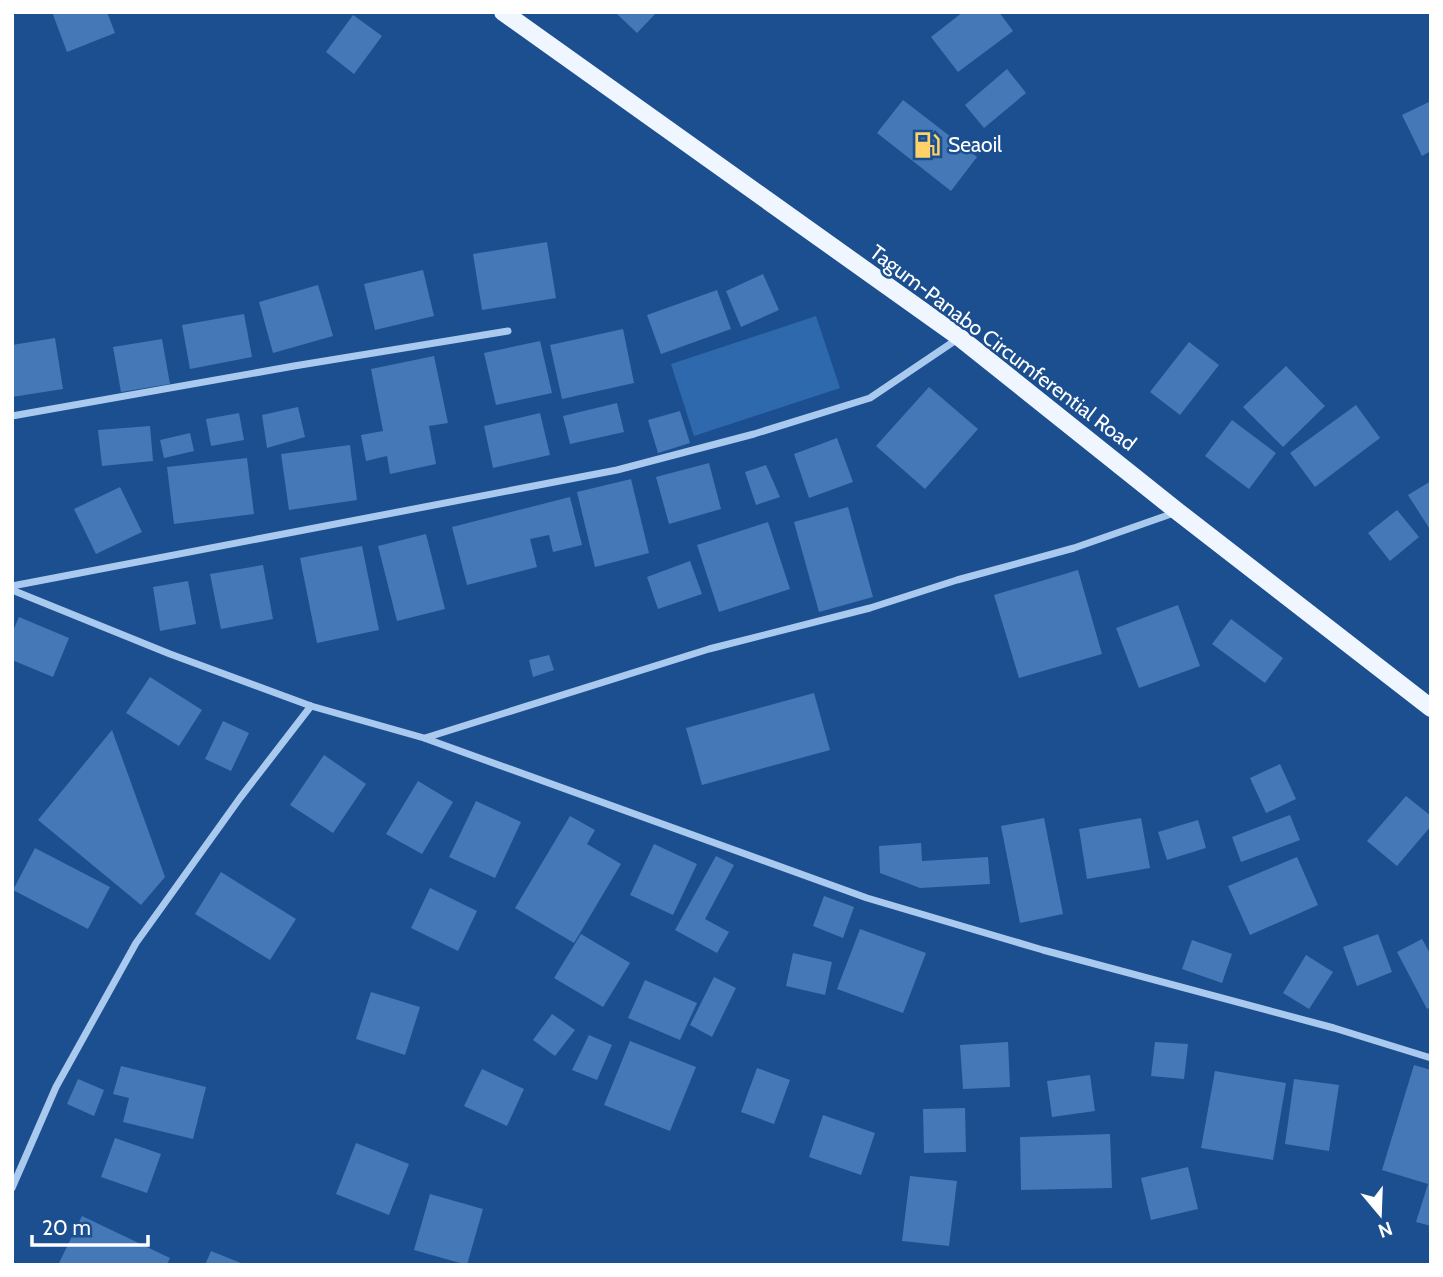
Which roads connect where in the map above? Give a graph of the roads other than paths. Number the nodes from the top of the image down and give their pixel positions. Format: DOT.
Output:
graph roads {
  1 [pos="503,12"];
  2 [pos="508,331"];
  3 [pos="959,337"];
  4 [pos="12,416"];
  5 [pos="1177,511"];
  6 [pos="12,588"];
  7 [pos="311,706"];
  8 [pos="1431,708"];
  9 [pos="424,738"];
  10 [pos="1431,1058"];
  11 [pos="12,1188"];
  1 -- 3 [label="main road, Tagum-Panabo Circumferential Road"];
  2 -- 4 [label="street"];
  3 -- 5 [label="main road, Tagum-Panabo Circumferential Road"];
  3 -- 6 [label="street"];
  5 -- 8 [label="main road, Tagum-Panabo Circumferential Road"];
  5 -- 9 [label="street"];
  6 -- 7 [label="street"];
  7 -- 9 [label="street"];
  7 -- 11 [label="street"];
  9 -- 10 [label="street"];
}
